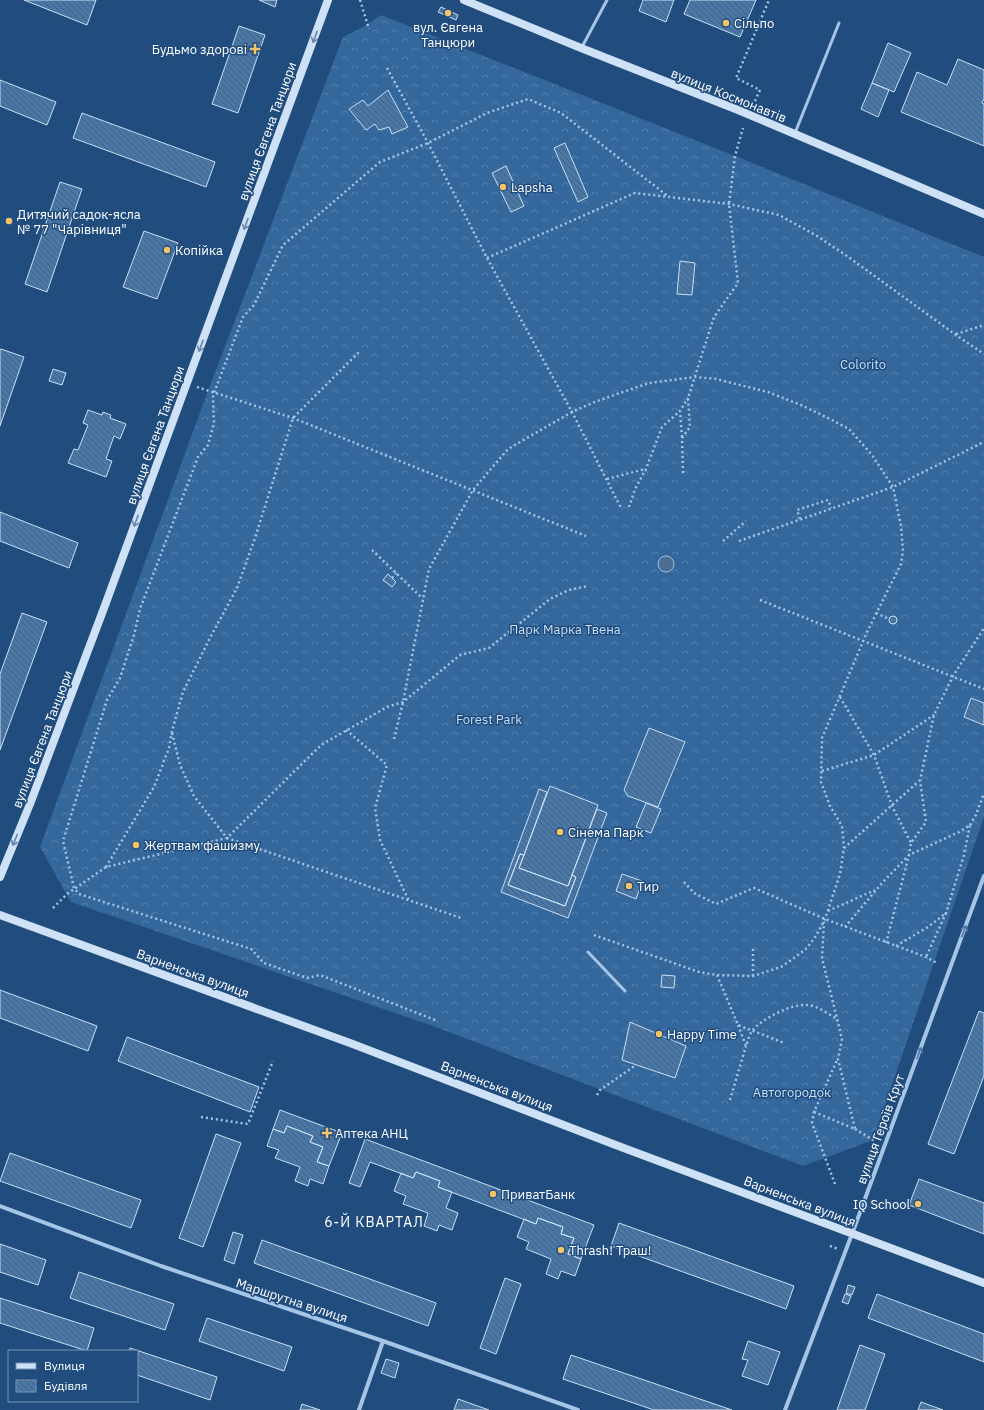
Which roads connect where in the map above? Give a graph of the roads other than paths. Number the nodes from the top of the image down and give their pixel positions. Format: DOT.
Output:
graph roads {
  1 [pos="328,0"];
  2 [pos="464,0"];
  3 [pos="607,0"];
  4 [pos="839,23"];
  5 [pos="581,48"];
  6 [pos="794,135"];
  7 [pos="984,214"];
  8 [pos="984,876"];
  9 [pos="0,877"];
  10 [pos="0,915"];
  11 [pos="588,952"];
  12 [pos="625,991"];
  13 [pos="0,1206"];
  14 [pos="852,1234"];
  15 [pos="984,1283"];
  16 [pos="383,1341"];
  17 [pos="359,1410"];
  18 [pos="578,1410"];
  19 [pos="785,1410"];
  1 -- 9 [label="street, вулиця Євгена Танцюри, one-way"];
  2 -- 5 [label="street, вулиця Космонавтів"];
  3 -- 5 [label="lane"];
  4 -- 6 [label="lane"];
  5 -- 6 [label="street, вулиця Космонавтів"];
  6 -- 7 [label="street, вулиця Космонавтів"];
  14 -- 8 [label="street, вулиця Героїв Крут, one-way"];
  10 -- 14 [label="street, Варненська вулиця"];
  11 -- 12 [label="lane"];
  13 -- 16 [label="street, Маршрутна вулиця"];
  14 -- 15 [label="street, Варненська вулиця"];
  14 -- 19 [label="street, вулиця Героїв Крут"];
  16 -- 17 [label="street"];
  16 -- 18 [label="street, Маршрутна вулиця"];
}
